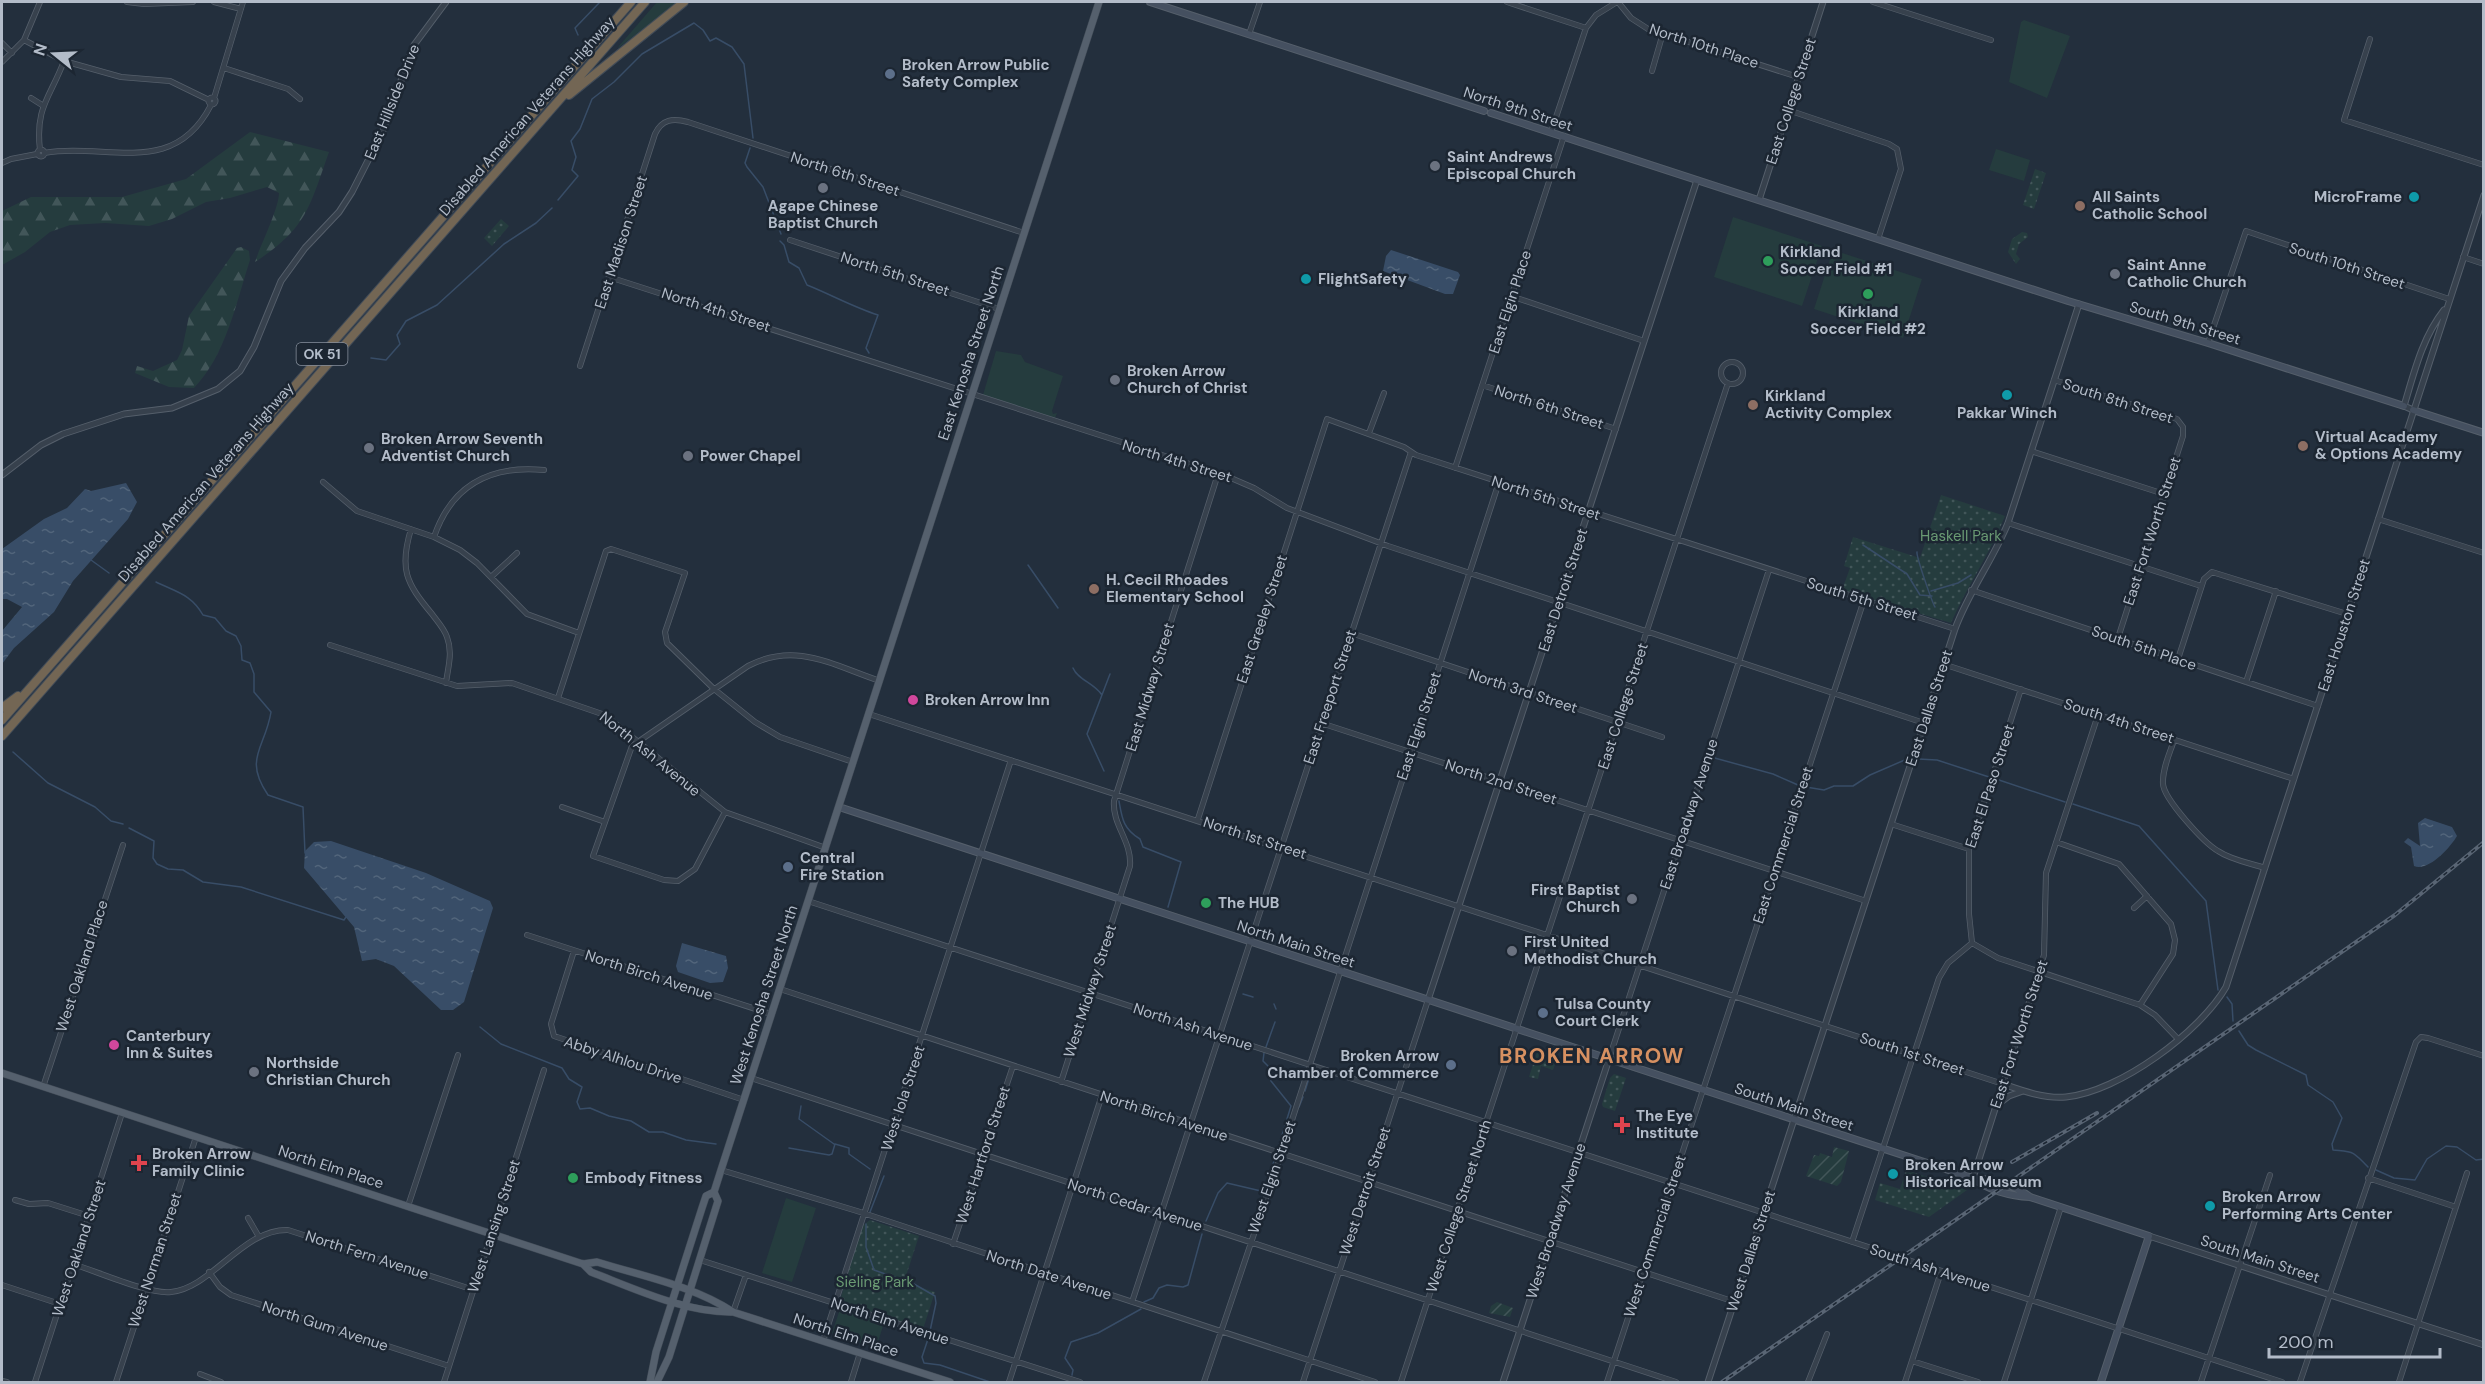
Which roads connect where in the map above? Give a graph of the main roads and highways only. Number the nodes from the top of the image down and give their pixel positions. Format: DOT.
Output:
graph roads {
  1 [pos="632,2"];
  2 [pos="645,2"];
  3 [pos="684,2"];
  4 [pos="1100,2"];
  5 [pos="1150,2"];
  6 [pos="546,115"];
  7 [pos="1878,239"];
  8 [pos="2404,406"];
  9 [pos="2413,410"];
  10 [pos="2484,433"];
  11 [pos="33,684"];
  12 [pos="2,708"];
  13 [pos="2,720"];
  14 [pos="2,736"];
  15 [pos="839,807"];
  16 [pos="1609,1059"];
  17 [pos="2,1073"];
  18 [pos="714,1192"];
  19 [pos="583,1264"];
  20 [pos="676,1287"];
  21 [pos="690,1291"];
  22 [pos="672,1300"];
  23 [pos="685,1305"];
  24 [pos="734,1312"];
  25 [pos="948,1382"];
  26 [pos="650,1383"];
  27 [pos="657,1383"];
  28 [pos="2101,1383"];
  1 -- 11 [label="highway, Disabled American Veterans Highway / OK 51"];
  2 -- 6 [label="highway, Disabled American Veterans Highway / OK 51"];
  3 -- 6 [label="highway"];
  4 -- 15 [label="main road, East Kenosha Street North"];
  5 -- 7 [label="main road, North 9th Street"];
  6 -- 14 [label="highway, Disabled American Veterans Highway / OK 51"];
  7 -- 8 [label="main road, South 9th Street"];
  9 -- 10 [label="main road, South 9th Street"];
  11 -- 12 [label="highway"];
  11 -- 13 [label="highway, Disabled American Veterans Highway / OK 51"];
  15 -- 16 [label="main road, North Main Street"];
  15 -- 18 [label="main road, West Kenosha Street North"];
  16 -- 28 [label="main road, South Main Street"];
  17 -- 19 [label="main road, North Elm Place"];
  18 -- 20 [label="main road, West Kenosha Street North"];
  18 -- 21 [label="main road, West Kenosha Street North"];
  19 -- 20 [label="main road, North Elm Place"];
  19 -- 22 [label="main road, North Elm Place"];
  20 -- 21 [label="main road, North Elm Place"];
  20 -- 22 [label="main road, West Kenosha Street North"];
  21 -- 23 [label="main road, West Kenosha Street North"];
  21 -- 24 [label="main road, North Elm Place"];
  22 -- 23 [label="main road, North Elm Place"];
  22 -- 26 [label="main road, West Kenosha Street North"];
  23 -- 24 [label="main road, North Elm Place"];
  23 -- 27 [label="main road, West Kenosha Street North"];
  24 -- 25 [label="main road, North Elm Place"];
}
